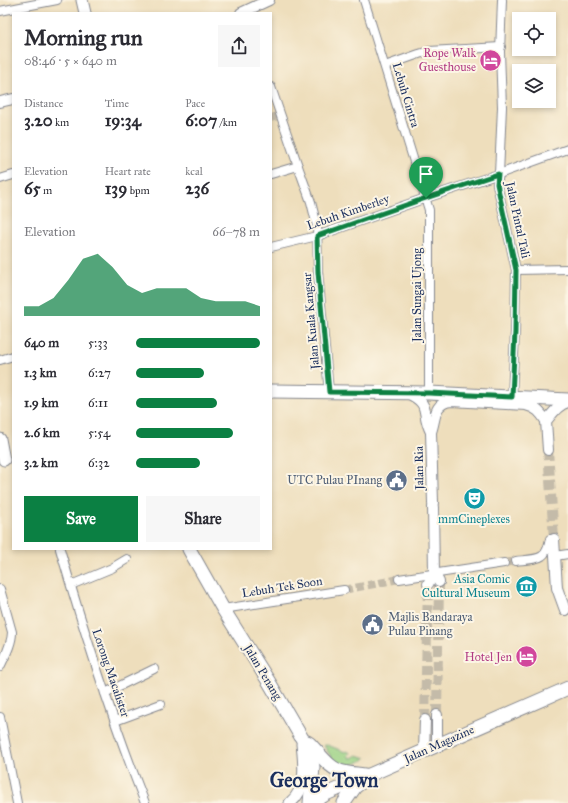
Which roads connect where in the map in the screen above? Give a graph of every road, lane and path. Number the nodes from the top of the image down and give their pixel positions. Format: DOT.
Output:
graph roads {
  1 [pos="57,0"];
  2 [pos="82,0"];
  3 [pos="269,0"];
  4 [pos="364,0"];
  5 [pos="502,0"];
  6 [pos="0,11"];
  7 [pos="85,12"];
  8 [pos="243,12"];
  9 [pos="501,47"];
  10 [pos="384,66"];
  11 [pos="272,90"];
  12 [pos="12,99"];
  13 [pos="0,102"];
  14 [pos="568,149"];
  15 [pos="298,166"];
  16 [pos="272,174"];
  17 [pos="498,174"];
  18 [pos="12,175"];
  19 [pos="0,179"];
  20 [pos="426,198"];
  21 [pos="317,236"];
  22 [pos="272,247"];
  23 [pos="568,269"];
  24 [pos="516,270"];
  25 [pos="12,356"];
  26 [pos="0,360"];
  27 [pos="272,391"];
  28 [pos="329,392"];
  29 [pos="407,393"];
  30 [pos="429,393"];
  31 [pos="512,397"];
  32 [pos="568,401"];
  33 [pos="546,421"];
  34 [pos="431,432"];
  35 [pos="0,439"];
  36 [pos="548,450"];
  37 [pos="6,460"];
  38 [pos="552,539"];
  39 [pos="60,550"];
  40 [pos="190,550"];
  41 [pos="568,554"];
  42 [pos="555,556"];
  43 [pos="127,559"];
  44 [pos="516,561"];
  45 [pos="504,563"];
  46 [pos="437,578"];
  47 [pos="399,579"];
  48 [pos="428,584"];
  49 [pos="71,586"];
  50 [pos="0,589"];
  51 [pos="344,590"];
  52 [pos="223,608"];
  53 [pos="567,614"];
  54 [pos="4,650"];
  55 [pos="0,667"];
  56 [pos="154,669"];
  57 [pos="568,688"];
  58 [pos="105,693"];
  59 [pos="160,704"];
  60 [pos="437,715"];
  61 [pos="0,717"];
  62 [pos="425,720"];
  63 [pos="115,721"];
  64 [pos="302,738"];
  65 [pos="437,745"];
  66 [pos="424,751"];
  67 [pos="370,776"];
  68 [pos="351,783"];
  69 [pos="292,802"];
  70 [pos="17,803"];
  71 [pos="145,803"];
  72 [pos="311,803"];
  73 [pos="330,803"];
  74 [pos="344,803"];
  1 -- 6 [label="street"];
  2 -- 7 [label="main road"];
  3 -- 8 [label="street"];
  4 -- 10 [label="street, Lebuh Cintra"];
  5 -- 9 [label="street, Jalan Pintal Tali"];
  9 -- 10 [label="street"];
  9 -- 17 [label="street, Jalan Pintal Tali"];
  10 -- 20 [label="street, Lebuh Cintra"];
  11 -- 15 [label="street, Jalan Kuala Kangsar"];
  12 -- 13 [label="street"];
  14 -- 17 [label="street, Lebuh Kimberley"];
  15 -- 16 [label="street"];
  15 -- 21 [label="street, Jalan Kuala Kangsar"];
  17 -- 20 [label="street, Lebuh Kimberley"];
  17 -- 24 [label="street, Jalan Pintal Tali"];
  18 -- 19 [label="street"];
  20 -- 21 [label="street, Lebuh Kimberley"];
  20 -- 30 [label="street, Jalan Sungai Ujong"];
  21 -- 22 [label="street, Lebuh Kimberley"];
  21 -- 28 [label="street, Jalan Kuala Kangsar"];
  23 -- 24 [label="street"];
  24 -- 31 [label="street, Jalan Pintal Tali"];
  25 -- 26 [label="street"];
  27 -- 28 [label="main road"];
  28 -- 29 [label="main road"];
  29 -- 30 [label="main road"];
  29 -- 34 [label="street, Jalan Ria"];
  30 -- 31 [label="main road"];
  31 -- 32 [label="main road"];
  32 -- 33 [label="street"];
  33 -- 34 [label="street, Jalan Ria"];
  33 -- 36 [label="street"];
  34 -- 46 [label="street, Jalan Ria"];
  35 -- 37 [label="main road"];
  38 -- 42 [label="street"];
  38 -- 44 [label="street"];
  39 -- 49 [label="street, Lorong Macalister"];
  40 -- 52 [label="main road, Jalan Penang"];
  41 -- 42 [label="street"];
  42 -- 53 [label="street"];
  43 -- 49 [label="street"];
  45 -- 46 [label="street"];
  46 -- 47 [label="street"];
  46 -- 48 [label="street, Jalan Ria"];
  49 -- 58 [label="street, Lorong Macalister"];
  50 -- 54 [label="street"];
  51 -- 52 [label="street, Lebuh Tek Soon"];
  52 -- 64 [label="main road, Jalan Penang"];
  54 -- 55 [label="street"];
  56 -- 58 [label="street"];
  57 -- 65 [label="main road, Jalan Magazine"];
  58 -- 63 [label="street, Lorong Macalister"];
  59 -- 63 [label="street"];
  60 -- 65 [label="street"];
  61 -- 70 [label="street"];
  62 -- 66 [label="street"];
  63 -- 71 [label="street, Lorong Macalister"];
  64 -- 67 [label="main road"];
  64 -- 69 [label="main road"];
  64 -- 72 [label="main road, Jalan Penang"];
  65 -- 66 [label="main road, Jalan Magazine"];
  66 -- 67 [label="main road, Jalan Magazine"];
  67 -- 68 [label="main road, Jalan Magazine"];
  67 -- 74 [label="main road"];
  68 -- 72 [label="main road, Jalan Magazine"];
  68 -- 73 [label="main road"];
}
